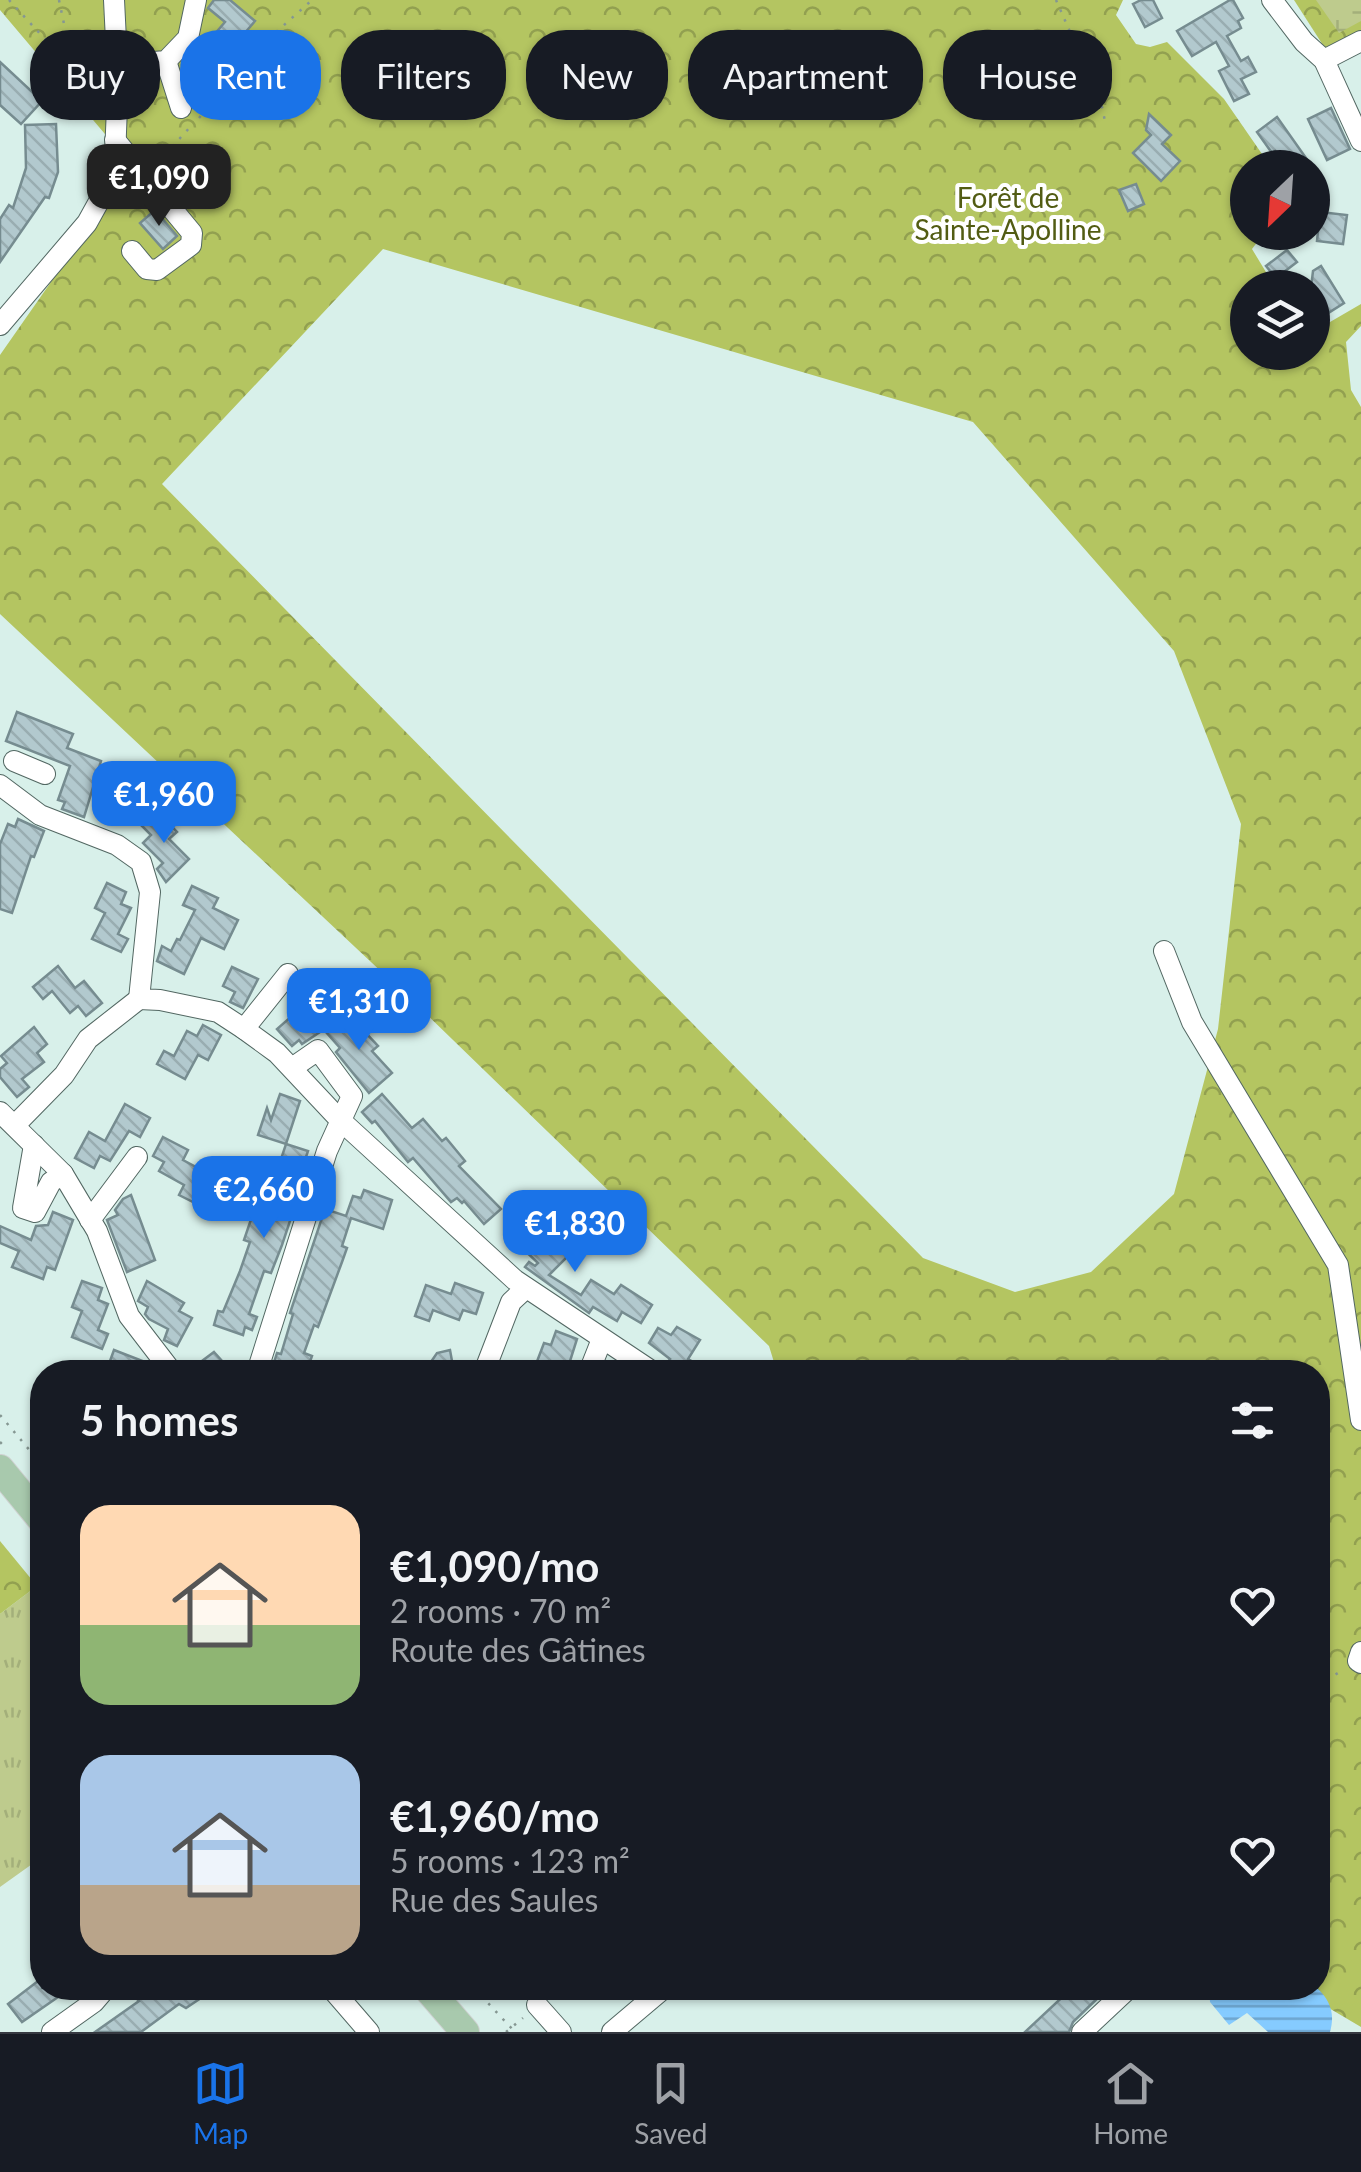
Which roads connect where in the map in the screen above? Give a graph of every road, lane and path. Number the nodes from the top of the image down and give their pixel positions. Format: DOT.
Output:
graph roads {
  1 [pos="9,0"];
  2 [pos="59,0"];
  3 [pos="114,0"];
  4 [pos="196,0"];
  5 [pos="312,0"];
  6 [pos="1056,0"];
  7 [pos="1272,0"];
  8 [pos="36,30"];
  9 [pos="65,30"];
  10 [pos="116,30"];
  11 [pos="1361,42"];
  12 [pos="1324,60"];
  13 [pos="166,61"];
  14 [pos="160,62"];
  15 [pos="180,105"];
  16 [pos="116,120"];
  17 [pos="1106,126"];
  18 [pos="115,140"];
  19 [pos="1361,141"];
  20 [pos="142,174"];
  21 [pos="132,252"];
  22 [pos="0,325"];
  23 [pos="14,761"];
  24 [pos="45,774"];
  25 [pos="1,790"];
  26 [pos="1164,952"];
  27 [pos="288,974"];
  28 [pos="139,1000"];
  29 [pos="244,1029"];
  30 [pos="292,1068"];
  31 [pos="7,1118"];
  32 [pos="340,1118"];
  33 [pos="34,1145"];
  34 [pos="137,1157"];
  35 [pos="62,1174"];
  36 [pos="90,1220"];
  37 [pos="526,1288"];
  38 [pos="602,1339"];
  39 [pos="163,1360"];
  40 [pos="262,1360"];
  41 [pos="489,1360"];
  42 [pos="594,1360"];
  43 [pos="634,1360"];
  44 [pos="0,1415"];
  45 [pos="1361,1420"];
  46 [pos="30,1451"];
  47 [pos="0,1469"];
  48 [pos="30,1505"];
  49 [pos="1360,1659"];
  50 [pos="1330,1678"];
  51 [pos="96,2000"];
  52 [pos="341,2000"];
  53 [pos="440,2000"];
  54 [pos="454,2000"];
  55 [pos="485,2000"];
  56 [pos="650,2000"];
  57 [pos="1117,2000"];
  58 [pos="538,2005"];
  59 [pos="474,2031"];
  60 [pos="52,2032"];
  61 [pos="369,2032"];
  62 [pos="514,2032"];
  63 [pos="561,2032"];
  64 [pos="612,2032"];
  65 [pos="1082,2032"];
  1 -- 8 [label="path"];
  2 -- 9 [label="path"];
  3 -- 10 [label="street"];
  4 -- 13 [label="street"];
  5 -- 20 [label="path"];
  6 -- 17 [label="path"];
  7 -- 12 [label="street"];
  11 -- 12 [label="street"];
  12 -- 19 [label="street"];
  13 -- 14 [label="street"];
  13 -- 15 [label="street"];
  16 -- 18 [label="street"];
  18 -- 20 [label="street"];
  18 -- 22 [label="street"];
  20 -- 21 [label="street"];
  23 -- 24 [label="street"];
  25 -- 28 [label="street"];
  26 -- 45 [label="street"];
  27 -- 29 [label="street"];
  28 -- 29 [label="street"];
  28 -- 31 [label="street"];
  29 -- 30 [label="street"];
  30 -- 32 [label="street"];
  30 -- 32 [label="street"];
  31 -- 33 [label="street"];
  32 -- 37 [label="street"];
  32 -- 40 [label="street"];
  33 -- 35 [label="street"];
  33 -- 35 [label="street"];
  34 -- 36 [label="street"];
  35 -- 36 [label="street"];
  36 -- 39 [label="street"];
  37 -- 38 [label="street"];
  37 -- 41 [label="street"];
  38 -- 42 [label="street"];
  38 -- 43 [label="street"];
  44 -- 46 [label="path"];
  47 -- 48 [label="main road"];
  49 -- 50 [label="path"];
  51 -- 60 [label="street"];
  52 -- 61 [label="street"];
  53 -- 59 [label="main road"];
  54 -- 59 [label="main road"];
  55 -- 62 [label="path"];
  56 -- 64 [label="street"];
  57 -- 65 [label="street"];
  58 -- 63 [label="street"];
}
